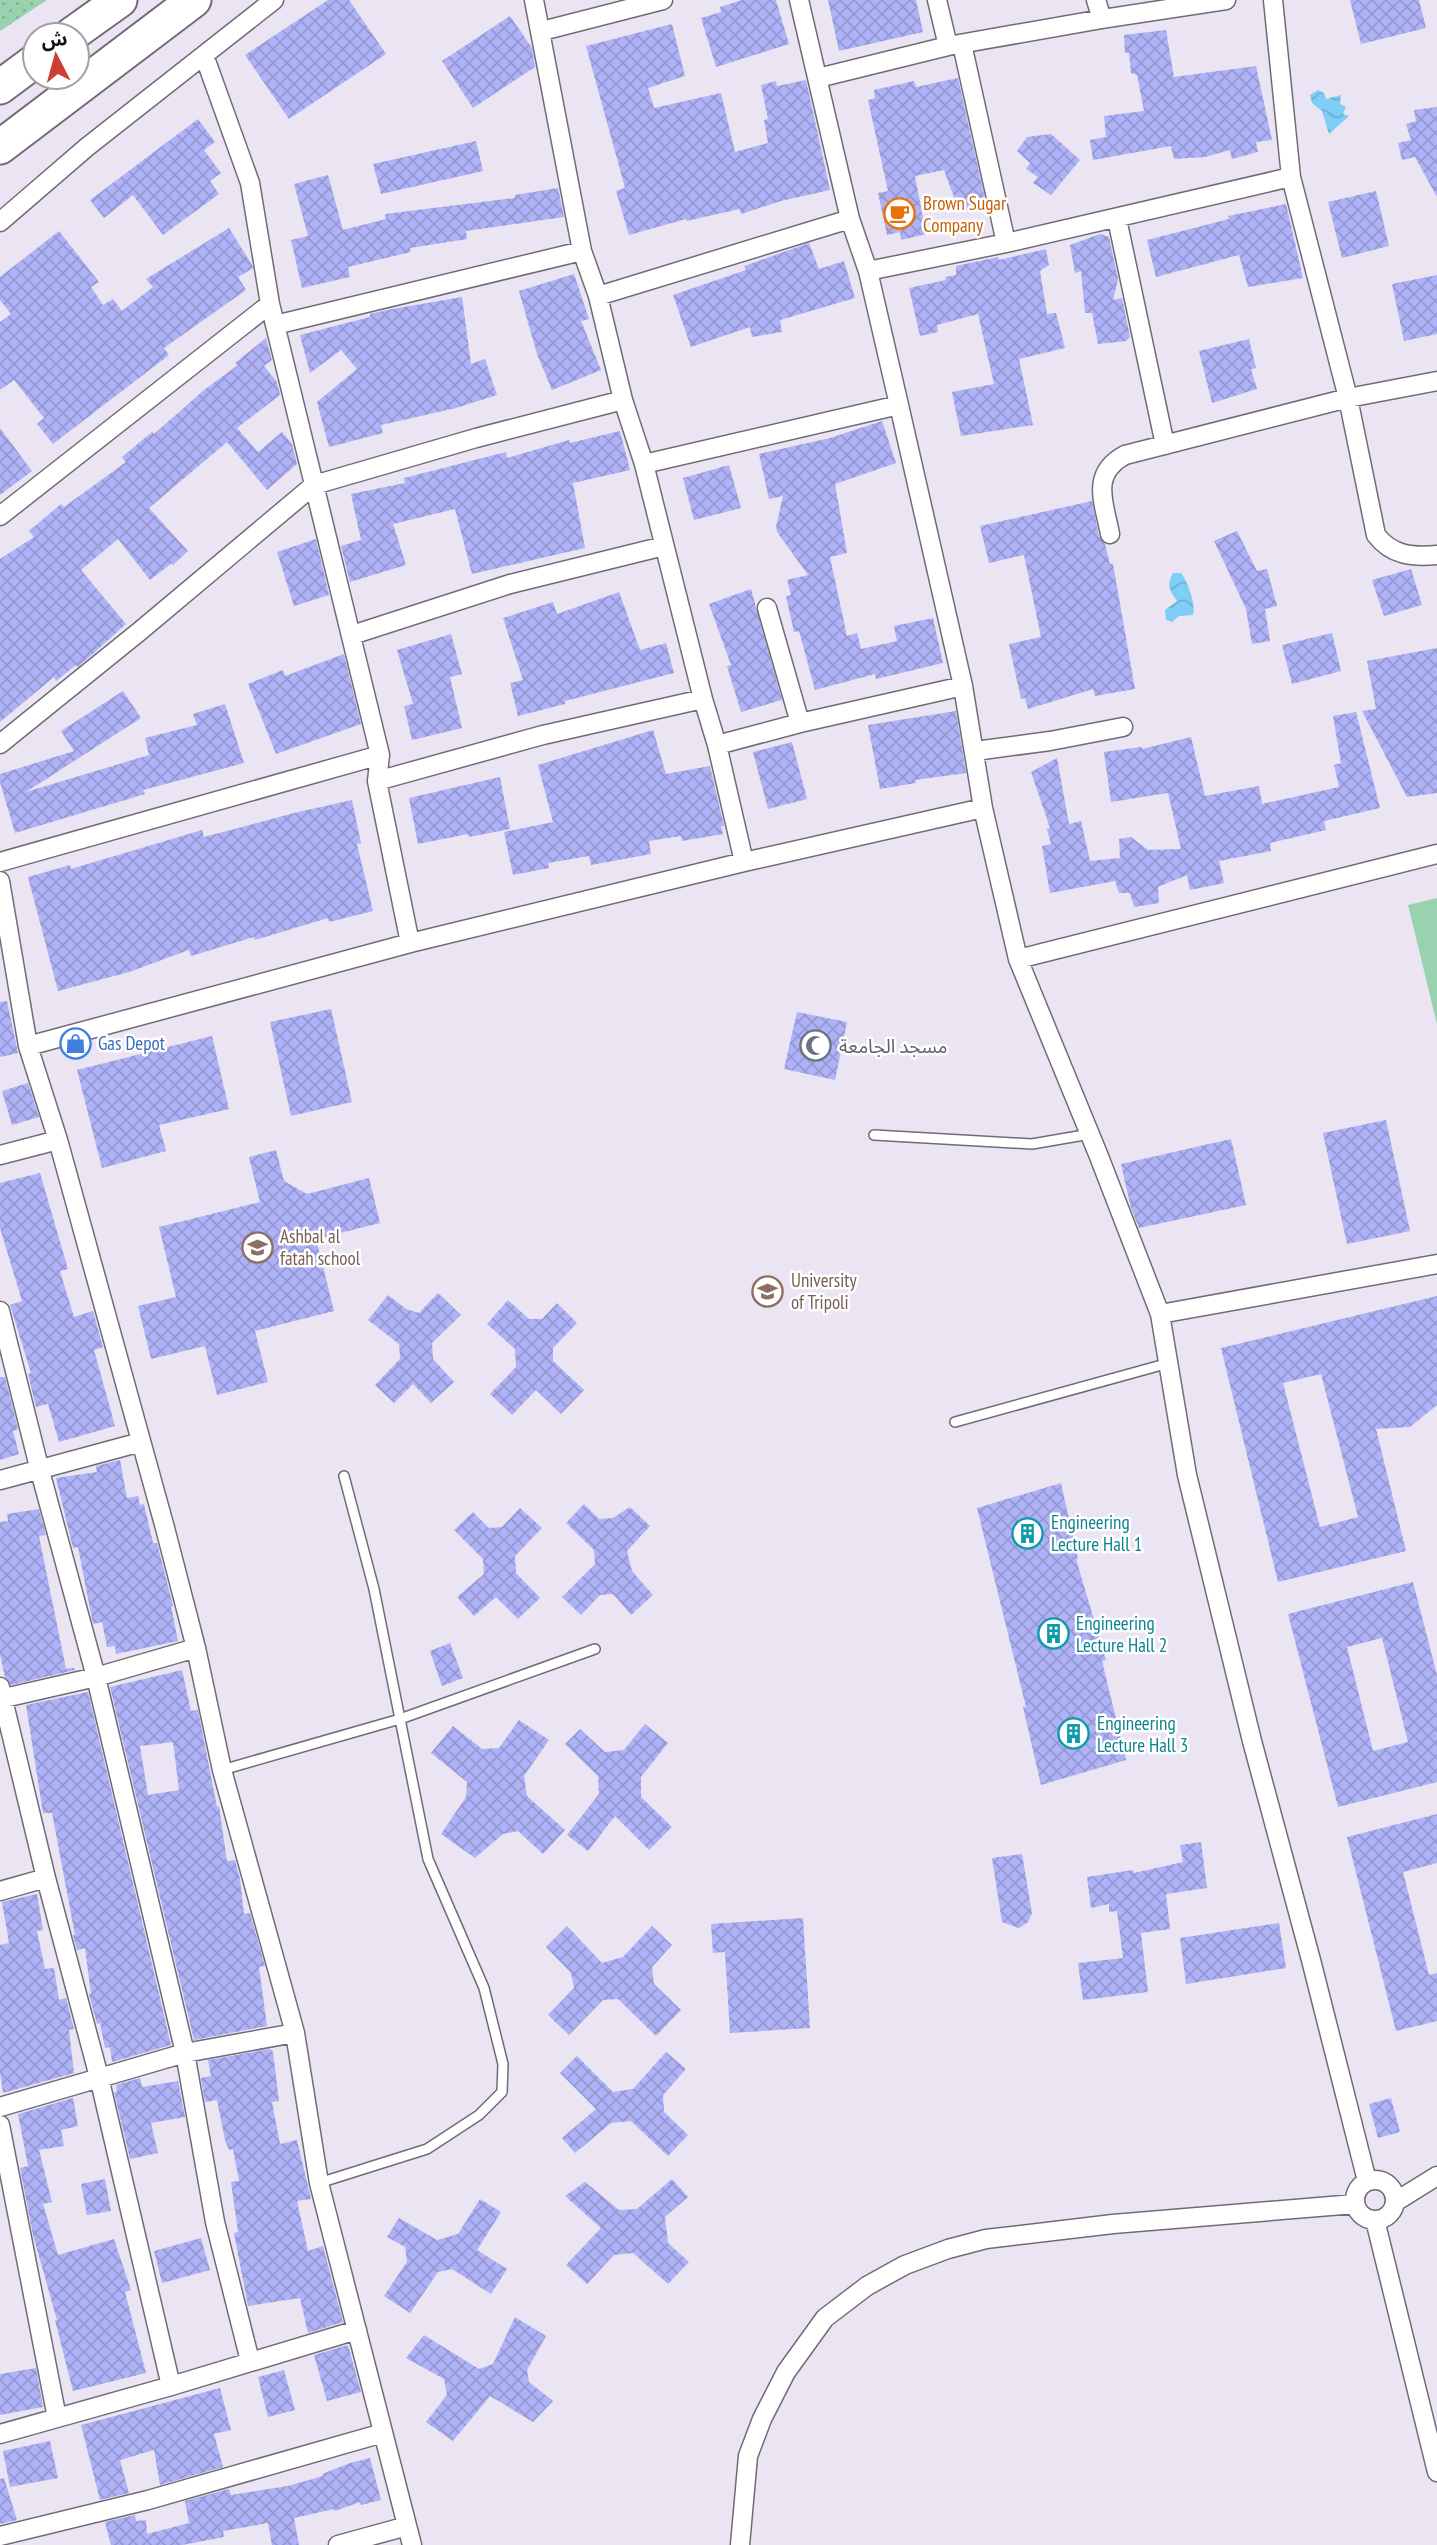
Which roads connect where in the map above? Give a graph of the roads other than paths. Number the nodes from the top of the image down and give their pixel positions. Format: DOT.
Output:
graph roads {
  1 [pos="120,0"];
  2 [pos="194,0"];
  3 [pos="274,0"];
  4 [pos="534,0"];
  5 [pos="663,0"];
  6 [pos="799,0"];
  7 [pos="937,0"];
  8 [pos="1096,0"];
  9 [pos="1227,0"];
  10 [pos="1273,0"];
  11 [pos="1102,19"];
  12 [pos="91,21"];
  13 [pos="541,30"];
  14 [pos="955,45"];
  15 [pos="204,55"];
  16 [pos="21,71"];
  17 [pos="818,78"];
  18 [pos="0,87"];
  19 [pos="0,147"];
  20 [pos="1291,177"];
  21 [pos="850,219"];
  22 [pos="1117,219"];
  23 [pos="0,222"];
  24 [pos="1006,243"];
  25 [pos="582,251"];
  26 [pos="868,271"];
  27 [pos="598,296"];
  28 [pos="270,304"];
  29 [pos="275,325"];
  30 [pos="1437,381"];
  31 [pos="1348,398"];
  32 [pos="623,400"];
  33 [pos="899,405"];
  34 [pos="1166,445"];
  35 [pos="644,464"];
  36 [pos="314,485"];
  37 [pos="0,516"];
  38 [pos="1110,534"];
  39 [pos="664,546"];
  40 [pos="1437,555"];
  41 [pos="767,608"];
  42 [pos="352,635"];
  43 [pos="962,686"];
  44 [pos="703,699"];
  45 [pos="800,723"];
  46 [pos="1123,727"];
  47 [pos="0,744"];
  48 [pos="717,745"];
  49 [pos="975,751"];
  50 [pos="380,755"];
  51 [pos="377,781"];
  52 [pos="983,808"];
  53 [pos="1437,854"];
  54 [pos="0,862"];
  55 [pos="744,862"];
  56 [pos="0,881"];
  57 [pos="410,943"];
  58 [pos="1018,959"];
  59 [pos="28,1046"];
  60 [pos="1090,1134"];
  61 [pos="874,1135"];
  62 [pos="58,1140"];
  63 [pos="0,1155"];
  64 [pos="1437,1264"];
  65 [pos="0,1311"];
  66 [pos="1160,1314"];
  67 [pos="1168,1363"];
  68 [pos="955,1422"];
  69 [pos="141,1442"];
  70 [pos="40,1471"];
  71 [pos="344,1476"];
  72 [pos="0,1480"];
  73 [pos="197,1647"];
  74 [pos="595,1649"];
  75 [pos="96,1677"];
  76 [pos="1,1695"];
  77 [pos="400,1719"];
  78 [pos="222,1770"];
  79 [pos="47,1878"];
  80 [pos="0,1891"];
  81 [pos="295,2033"];
  82 [pos="185,2053"];
  83 [pos="99,2077"];
  84 [pos="0,2107"];
  85 [pos="0,2125"];
  86 [pos="1437,2176"];
  87 [pos="1367,2181"];
  88 [pos="319,2183"];
  89 [pos="1395,2202"];
  90 [pos="1355,2204"];
  91 [pos="1375,2220"];
  92 [pos="357,2330"];
  93 [pos="250,2361"];
  94 [pos="171,2386"];
  95 [pos="57,2418"];
  96 [pos="383,2433"];
  97 [pos="0,2434"];
  98 [pos="1437,2472"];
  99 [pos="407,2526"];
  100 [pos="0,2536"];
  101 [pos="338,2545"];
  102 [pos="412,2545"];
  103 [pos="740,2545"];
  1 -- 12 [label="highway"];
  2 -- 19 [label="highway"];
  3 -- 15 [label="street"];
  4 -- 13 [label="street"];
  5 -- 13 [label="street"];
  6 -- 17 [label="street"];
  7 -- 14 [label="street"];
  8 -- 11 [label="street"];
  9 -- 11 [label="street"];
  10 -- 20 [label="street"];
  11 -- 14 [label="street"];
  13 -- 25 [label="street"];
  14 -- 17 [label="street"];
  14 -- 24 [label="street"];
  15 -- 23 [label="street"];
  15 -- 28 [label="street"];
  16 -- 18 [label="highway"];
  17 -- 21 [label="street"];
  20 -- 22 [label="street"];
  20 -- 31 [label="street"];
  21 -- 26 [label="street"];
  21 -- 27 [label="street"];
  22 -- 24 [label="street"];
  22 -- 34 [label="street"];
  24 -- 26 [label="street"];
  25 -- 27 [label="street"];
  25 -- 29 [label="street"];
  26 -- 33 [label="street"];
  27 -- 32 [label="street"];
  28 -- 29 [label="street"];
  28 -- 37 [label="street"];
  29 -- 36 [label="street"];
  30 -- 31 [label="street"];
  31 -- 34 [label="street"];
  31 -- 40 [label="street"];
  32 -- 35 [label="street"];
  32 -- 36 [label="street"];
  33 -- 35 [label="street"];
  33 -- 43 [label="street"];
  34 -- 38 [label="street"];
  35 -- 39 [label="street"];
  36 -- 42 [label="street"];
  36 -- 47 [label="street"];
  39 -- 42 [label="street"];
  39 -- 44 [label="street"];
  41 -- 45 [label="street"];
  42 -- 50 [label="street"];
  43 -- 45 [label="street"];
  43 -- 49 [label="street"];
  44 -- 48 [label="street"];
  44 -- 51 [label="street"];
  45 -- 48 [label="street"];
  46 -- 49 [label="street"];
  48 -- 55 [label="street"];
  49 -- 52 [label="street"];
  50 -- 51 [label="street"];
  50 -- 54 [label="street"];
  51 -- 57 [label="street"];
  52 -- 55 [label="street"];
  52 -- 58 [label="street"];
  53 -- 58 [label="street"];
  55 -- 57 [label="street"];
  56 -- 59 [label="street"];
  57 -- 59 [label="street"];
  58 -- 60 [label="street"];
  59 -- 62 [label="street"];
  60 -- 61 [label="lane"];
  60 -- 66 [label="street"];
  62 -- 63 [label="street"];
  62 -- 69 [label="street"];
  64 -- 66 [label="street"];
  65 -- 70 [label="street"];
  66 -- 67 [label="street"];
  67 -- 68 [label="lane"];
  67 -- 87 [label="street"];
  69 -- 70 [label="street"];
  69 -- 73 [label="street"];
  70 -- 72 [label="street"];
  70 -- 75 [label="street"];
  71 -- 77 [label="lane"];
  73 -- 75 [label="street"];
  73 -- 78 [label="street"];
  74 -- 77 [label="lane"];
  75 -- 76 [label="street"];
  75 -- 82 [label="street"];
  76 -- 79 [label="street"];
  77 -- 78 [label="lane"];
  77 -- 88 [label="lane"];
  78 -- 81 [label="street"];
  79 -- 80 [label="street"];
  79 -- 83 [label="street"];
  81 -- 82 [label="street"];
  81 -- 88 [label="street"];
  82 -- 83 [label="street"];
  82 -- 93 [label="street"];
  83 -- 84 [label="street"];
  83 -- 94 [label="street"];
  85 -- 95 [label="street"];
  86 -- 89 [label="street"];
  87 -- 89 [label="street"];
  87 -- 90 [label="street"];
  88 -- 92 [label="street"];
  89 -- 91 [label="street"];
  90 -- 91 [label="street"];
  90 -- 103 [label="street"];
  91 -- 98 [label="street"];
  92 -- 93 [label="street"];
  92 -- 96 [label="street"];
  93 -- 94 [label="street"];
  94 -- 95 [label="street"];
  95 -- 97 [label="street"];
  96 -- 99 [label="street"];
  96 -- 100 [label="street"];
  99 -- 101 [label="street"];
  99 -- 102 [label="street"];
}
